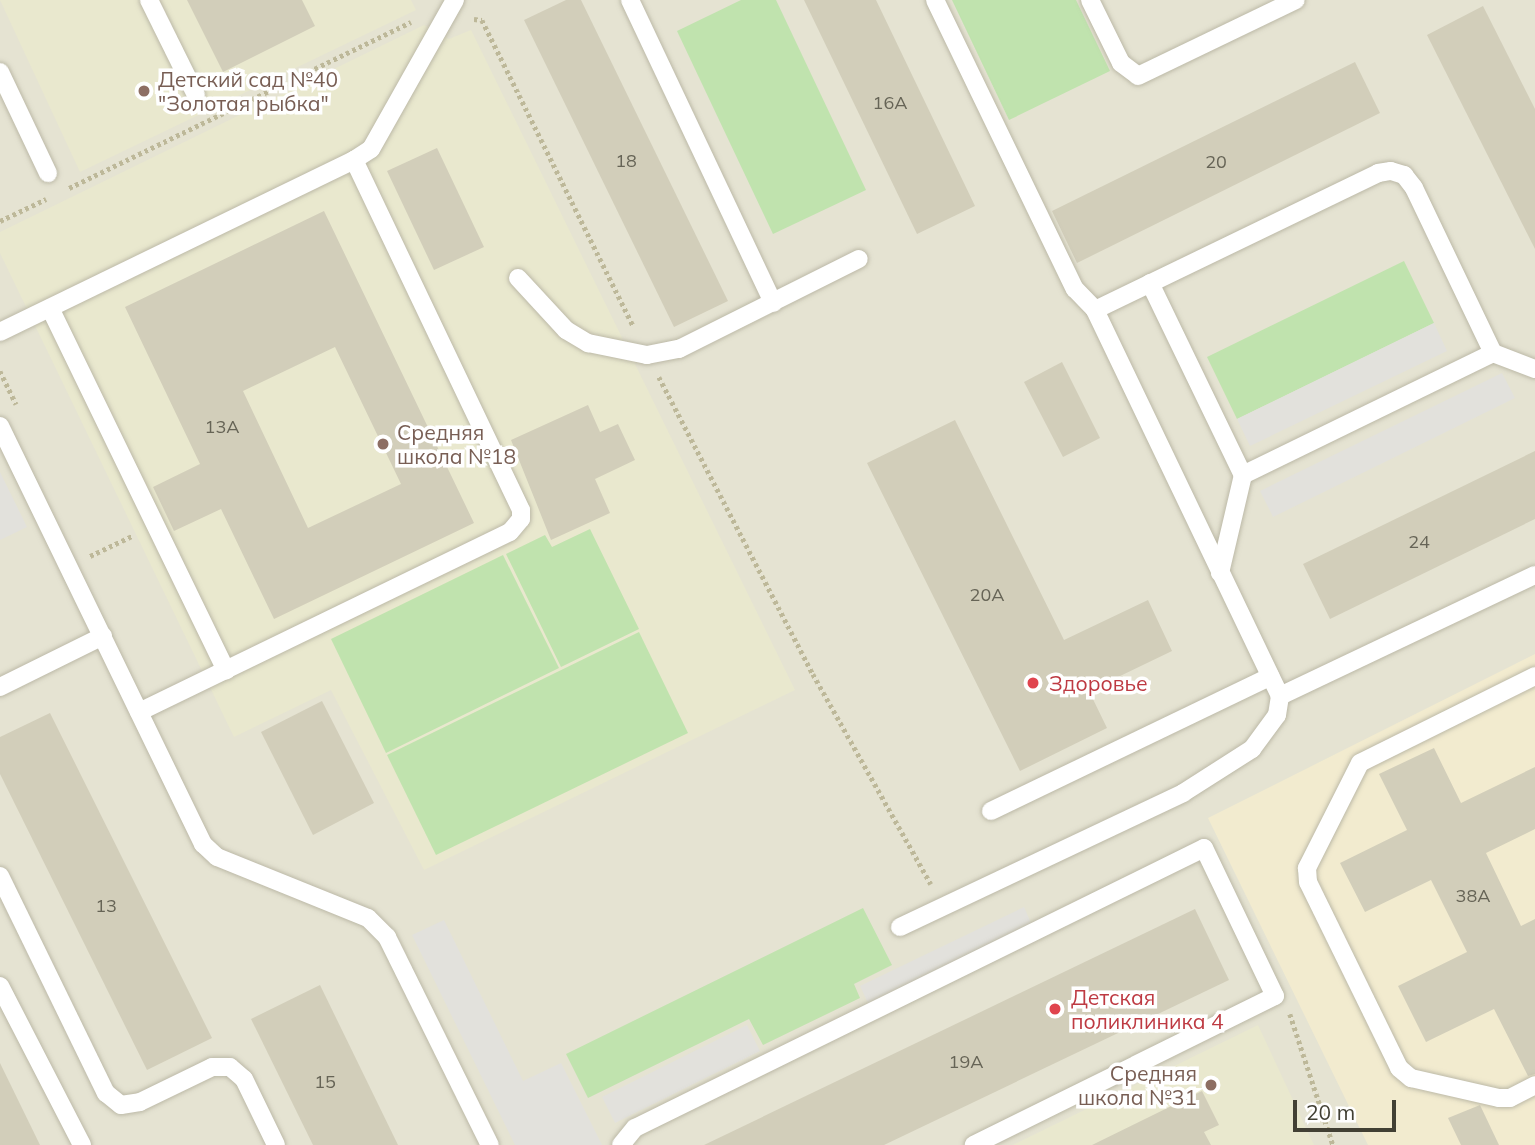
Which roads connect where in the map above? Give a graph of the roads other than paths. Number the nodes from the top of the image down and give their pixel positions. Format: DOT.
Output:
graph roads {
  1 [pos="149,0"];
  2 [pos="455,0"];
  3 [pos="630,0"];
  4 [pos="935,0"];
  5 [pos="1090,0"];
  6 [pos="1294,1"];
  7 [pos="0,72"];
  8 [pos="196,95"];
  9 [pos="354,160"];
  10 [pos="48,173"];
  11 [pos="859,259"];
  12 [pos="518,278"];
  13 [pos="1150,283"];
  14 [pos="773,303"];
  15 [pos="50,308"];
  16 [pos="1095,310"];
  17 [pos="0,332"];
  18 [pos="1493,354"];
  19 [pos="1535,369"];
  20 [pos="0,426"];
  21 [pos="1243,475"];
  22 [pos="1220,573"];
  23 [pos="1535,575"];
  24 [pos="103,636"];
  25 [pos="226,671"];
  26 [pos="1535,676"];
  27 [pos="1270,677"];
  28 [pos="0,687"];
  29 [pos="1280,696"];
  30 [pos="139,712"];
  31 [pos="992,811"];
  32 [pos="0,876"];
  33 [pos="900,927"];
  34 [pos="0,986"];
  35 [pos="1535,1086"];
  36 [pos="82,1145"];
  37 [pos="276,1145"];
  38 [pos="490,1145"];
  39 [pos="621,1145"];
  40 [pos="974,1145"];
  1 -- 8 [label="lane"];
  2 -- 9 [label="lane"];
  3 -- 14 [label="lane"];
  4 -- 16 [label="lane"];
  5 -- 6 [label="lane"];
  7 -- 10 [label="lane"];
  9 -- 15 [label="lane"];
  9 -- 25 [label="lane"];
  11 -- 14 [label="lane"];
  12 -- 14 [label="lane"];
  13 -- 16 [label="lane"];
  13 -- 18 [label="lane"];
  13 -- 21 [label="lane"];
  15 -- 17 [label="lane"];
  15 -- 25 [label="lane"];
  16 -- 22 [label="lane"];
  18 -- 19 [label="lane"];
  18 -- 21 [label="lane"];
  20 -- 24 [label="lane"];
  21 -- 22 [label="lane"];
  22 -- 27 [label="lane"];
  23 -- 29 [label="lane"];
  24 -- 28 [label="lane"];
  24 -- 30 [label="lane"];
  25 -- 30 [label="lane"];
  26 -- 35 [label="lane"];
  27 -- 29 [label="lane"];
  27 -- 31 [label="lane"];
  29 -- 33 [label="lane"];
  30 -- 38 [label="lane"];
  32 -- 37 [label="lane"];
  34 -- 36 [label="lane"];
  39 -- 40 [label="lane"];
}
